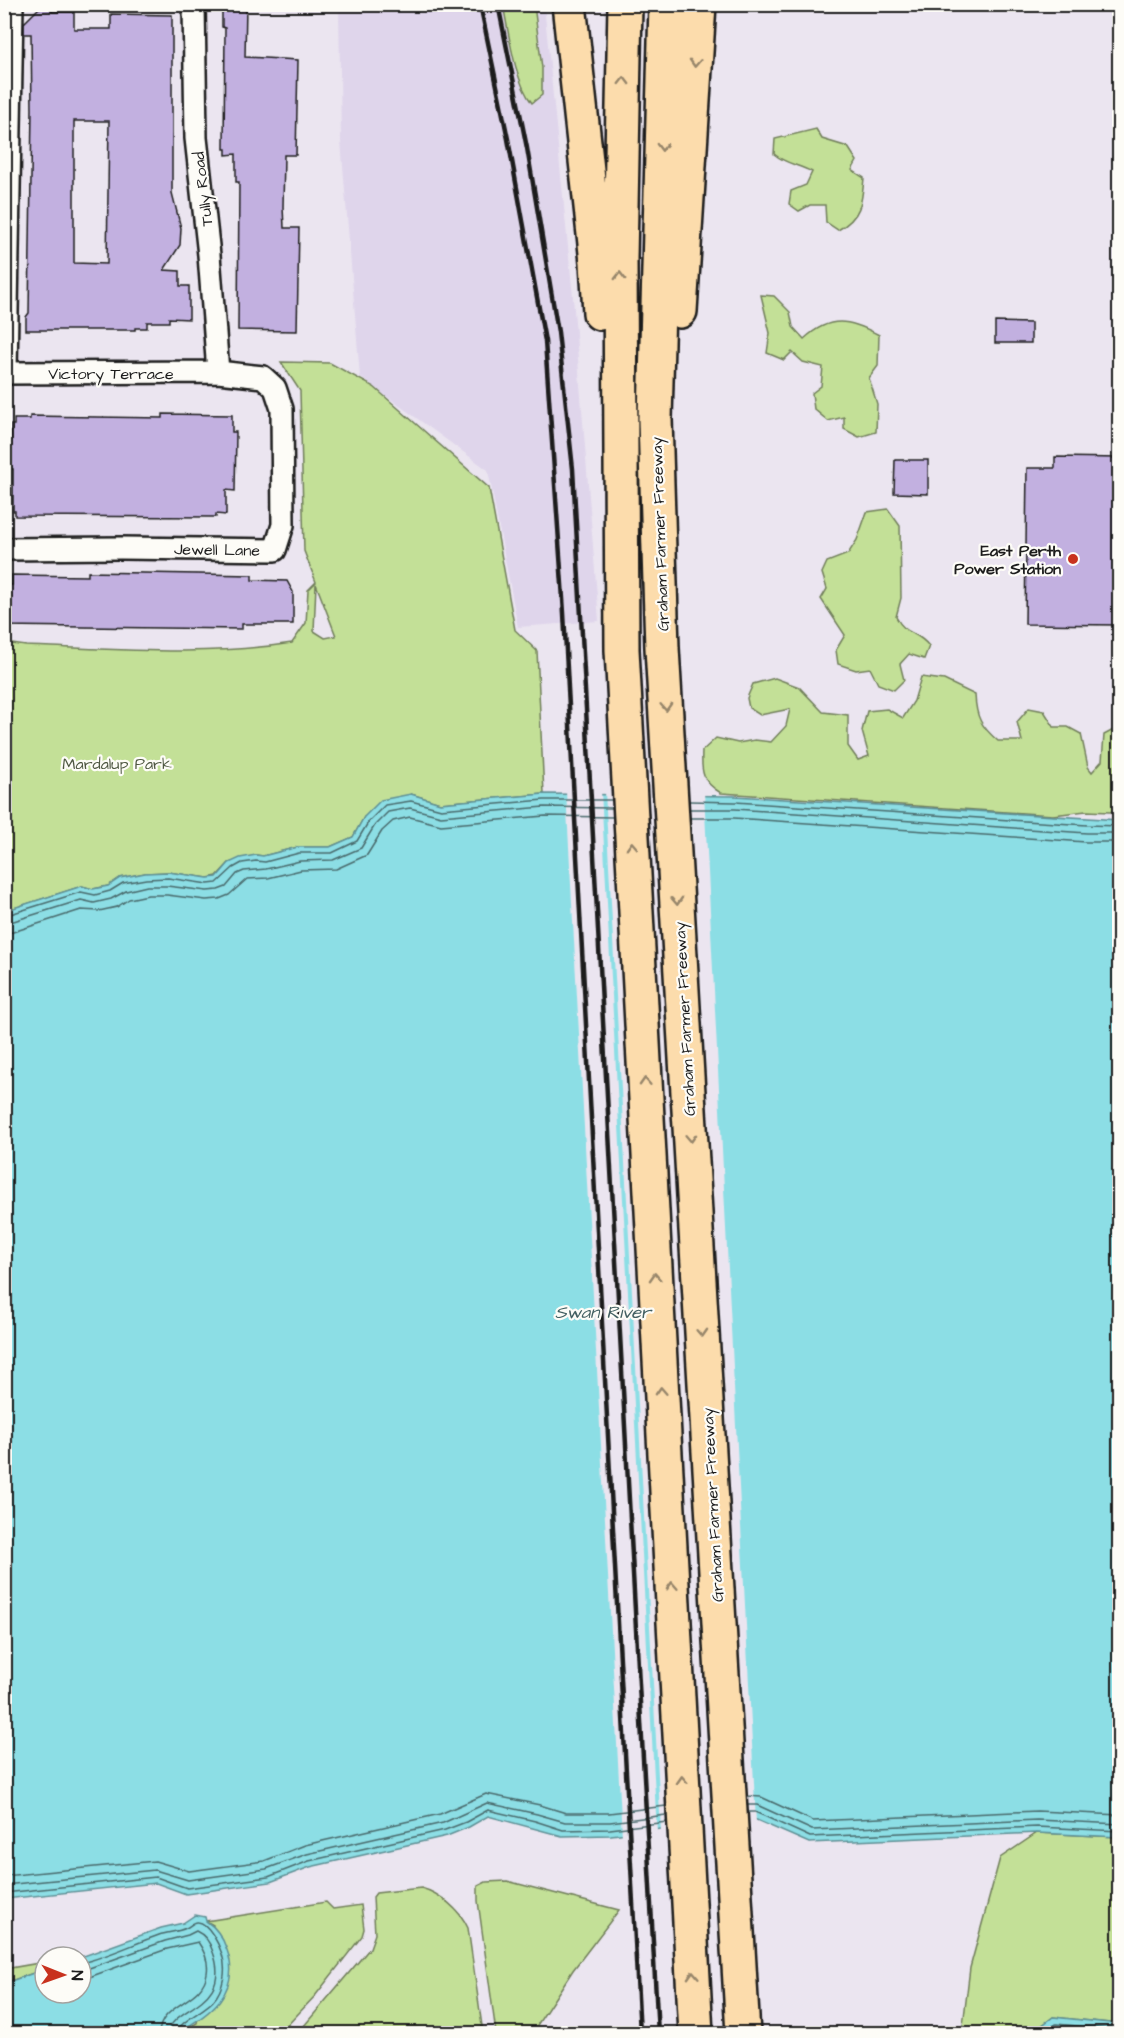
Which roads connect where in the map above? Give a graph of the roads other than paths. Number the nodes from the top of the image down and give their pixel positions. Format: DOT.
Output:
graph roads {
  1 [pos="12,4"];
  2 [pos="194,4"];
  3 [pos="569,4"];
  4 [pos="625,4"];
  5 [pos="666,4"];
  6 [pos="699,4"];
  7 [pos="218,372"];
  8 [pos="5,373"];
  9 [pos="4,549"];
  10 [pos="662,648"];
  11 [pos="622,650"];
  12 [pos="696,2034"];
  13 [pos="742,2034"];
  1 -- 8 [label="street"];
  2 -- 7 [label="street, Tully Road"];
  3 -- 11 [label="highway"];
  11 -- 4 [label="highway, one-way"];
  5 -- 10 [label="highway, Graham Farmer Freeway, one-way"];
  6 -- 10 [label="highway, one-way"];
  7 -- 8 [label="street, Victory Terrace"];
  7 -- 9 [label="street, Jewell Lane"];
  10 -- 13 [label="highway, Graham Farmer Freeway, one-way"];
  12 -- 11 [label="highway, one-way"];
}
